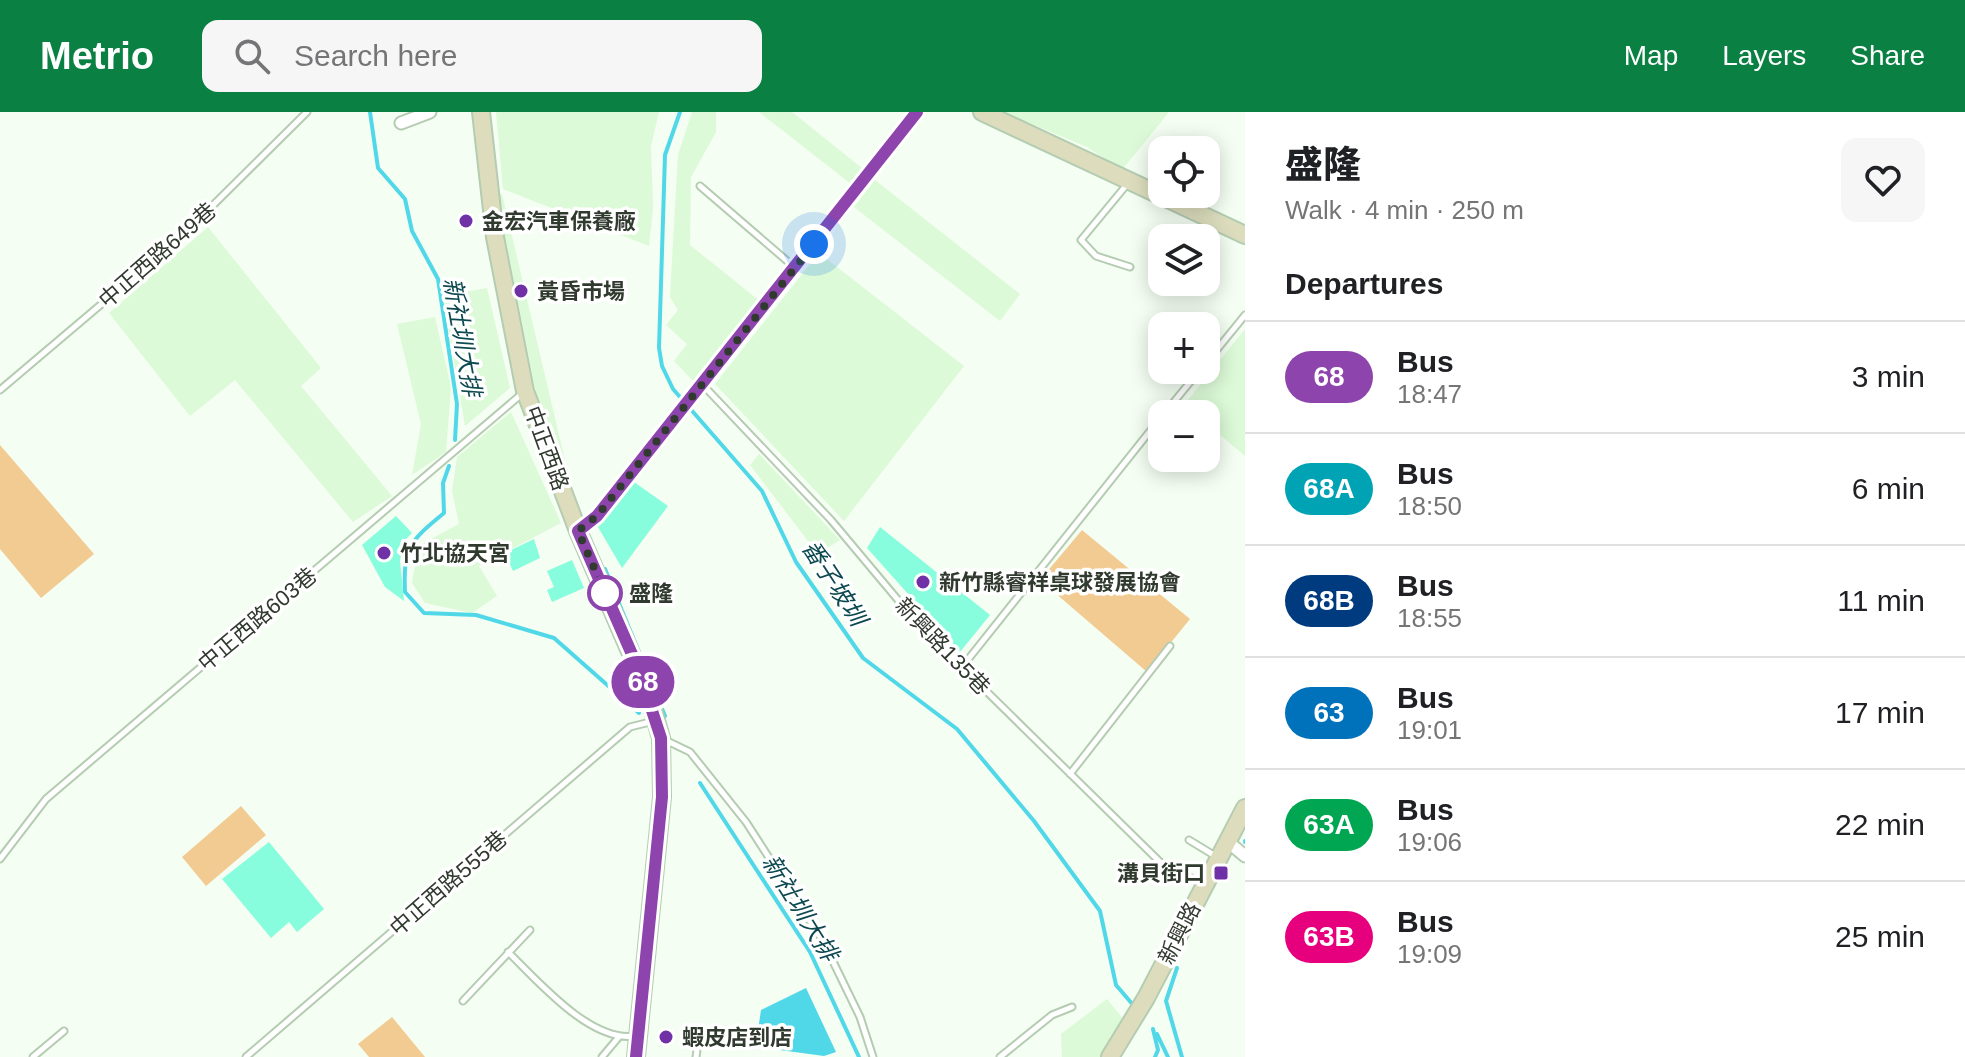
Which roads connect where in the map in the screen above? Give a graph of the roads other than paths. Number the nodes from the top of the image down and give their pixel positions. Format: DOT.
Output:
graph roads {
  1 [pos="307,112"];
  2 [pos="430,112"];
  3 [pos="481,112"];
  4 [pos="917,112"];
  5 [pos="982,112"];
  6 [pos="401,123"];
  7 [pos="1130,182"];
  8 [pos="700,186"];
  9 [pos="1245,235"];
  10 [pos="1130,267"];
  11 [pos="795,268"];
  12 [pos="1245,315"];
  13 [pos="1220,346"];
  14 [pos="702,384"];
  15 [pos="1188,384"];
  16 [pos="0,390"];
  17 [pos="525,391"];
  18 [pos="1175,400"];
  19 [pos="1148,434"];
  20 [pos="578,531"];
  21 [pos="1170,646"];
  22 [pos="962,667"];
  23 [pos="656,720"];
  24 [pos="661,738"];
  25 [pos="1070,774"];
  26 [pos="1245,808"];
  27 [pos="1189,840"];
  28 [pos="1227,841"];
  29 [pos="1245,856"];
  30 [pos="1218,857"];
  31 [pos="0,859"];
  32 [pos="1204,884"];
  33 [pos="530,930"];
  34 [pos="508,952"];
  35 [pos="463,1001"];
  36 [pos="1072,1007"];
  37 [pos="64,1031"];
  38 [pos="639,1036"];
  39 [pos="699,1036"];
  40 [pos="618,1038"];
  41 [pos="33,1057"];
  42 [pos="246,1057"];
  43 [pos="602,1057"];
  44 [pos="636,1057"];
  45 [pos="696,1057"];
  46 [pos="873,1057"];
  47 [pos="1000,1057"];
  48 [pos="1110,1057"];
  1 -- 16 [label="lane, 中正西路649巷"];
  2 -- 6 [label="street"];
  3 -- 17 [label="main road, 中正西路"];
  4 -- 11 [label="street"];
  5 -- 7 [label="main road"];
  7 -- 9 [label="main road"];
  7 -- 10 [label="lane"];
  8 -- 11 [label="lane"];
  11 -- 14 [label="street"];
  12 -- 13 [label="lane"];
  14 -- 20 [label="street"];
  14 -- 22 [label="lane, 新興路135巷"];
  15 -- 18 [label="lane"];
  17 -- 20 [label="main road, 中正西路"];
  17 -- 31 [label="lane, 中正西路603巷"];
  19 -- 22 [label="lane"];
  20 -- 23 [label="main road, 中正西路"];
  21 -- 25 [label="lane"];
  22 -- 25 [label="lane, 新興路135巷"];
  23 -- 24 [label="main road, 中正西路"];
  23 -- 42 [label="lane, 中正西路555巷"];
  24 -- 38 [label="main road, 中正西路"];
  24 -- 46 [label="lane"];
  25 -- 32 [label="lane, 新興路135巷"];
  26 -- 28 [label="main road, 新興路"];
  27 -- 30 [label="lane"];
  28 -- 29 [label="street"];
  28 -- 30 [label="main road, 新興路"];
  30 -- 32 [label="main road, 新興路"];
  32 -- 48 [label="main road, 新興路"];
  33 -- 34 [label="lane"];
  34 -- 35 [label="lane"];
  34 -- 40 [label="lane"];
  36 -- 47 [label="lane"];
  37 -- 41 [label="lane"];
  38 -- 40 [label="lane"];
  38 -- 44 [label="main road, 中正西路"];
  39 -- 45 [label="lane"];
  40 -- 43 [label="lane"];
}
